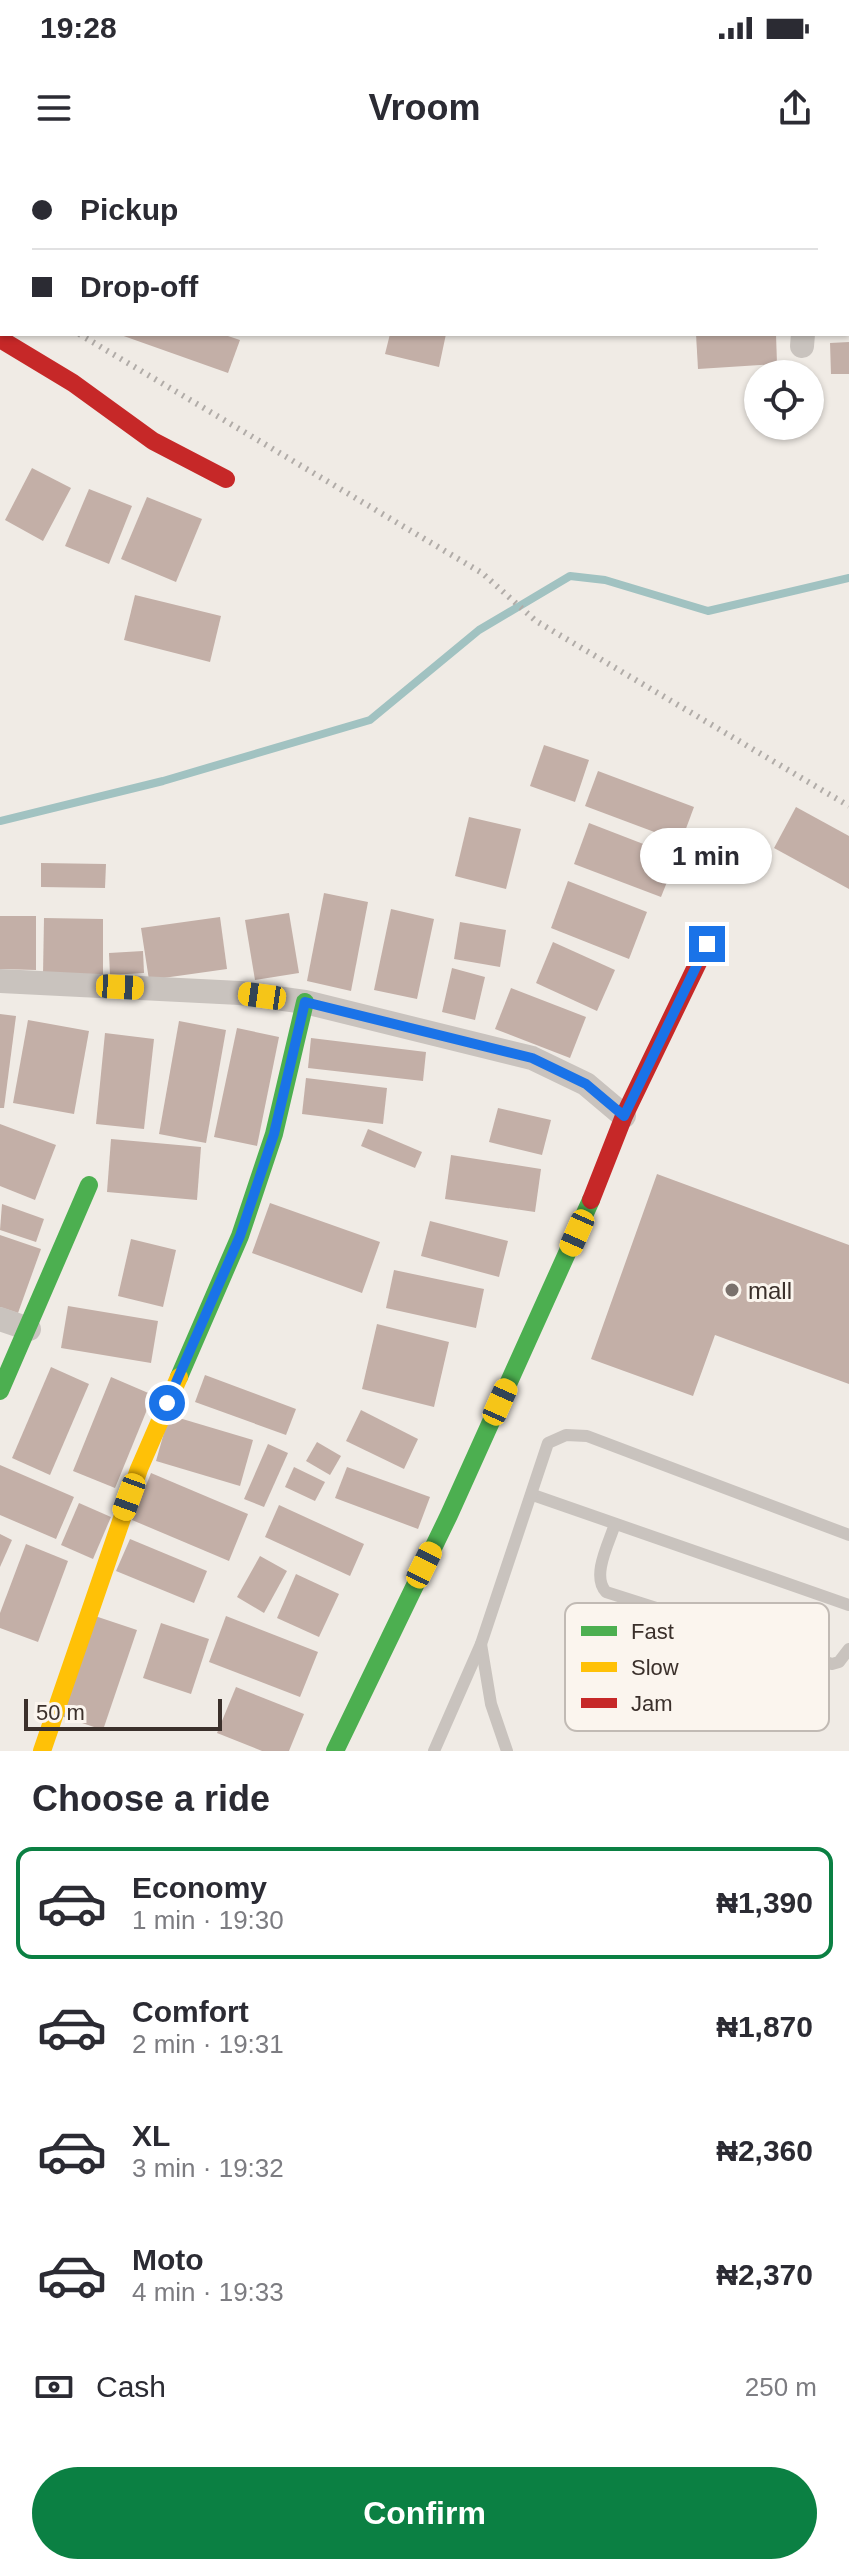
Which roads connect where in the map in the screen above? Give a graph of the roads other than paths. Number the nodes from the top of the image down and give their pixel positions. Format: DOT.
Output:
graph roads {
  1 [pos="0,339"];
  2 [pos="29,343"];
  3 [pos="226,479"];
  4 [pos="707,944"];
  5 [pos="0,981"];
  6 [pos="305,1002"];
  7 [pos="624,1116"];
  8 [pos="89,1185"];
  9 [pos="0,1319"];
  10 [pos="29,1329"];
  11 [pos="0,1391"];
  12 [pos="533,1495"];
  13 [pos="615,1524"];
  14 [pos="849,1535"];
  15 [pos="641,1603"];
  16 [pos="849,1605"];
  17 [pos="481,1644"];
  18 [pos="849,1649"];
  19 [pos="829,1663"];
  20 [pos="42,1751"];
  21 [pos="335,1751"];
  22 [pos="434,1751"];
  23 [pos="507,1751"];
  1 -- 2 [label="street"];
  2 -- 3 [label="street"];
  4 -- 7 [label="street"];
  5 -- 6 [label="street"];
  6 -- 7 [label="street"];
  6 -- 20 [label="street"];
  7 -- 21 [label="street"];
  8 -- 10 [label="street"];
  9 -- 10 [label="street"];
  10 -- 11 [label="street"];
  12 -- 13 [label="lane"];
  12 -- 14 [label="lane"];
  12 -- 17 [label="lane"];
  13 -- 15 [label="lane"];
  13 -- 16 [label="lane"];
  17 -- 22 [label="lane"];
  17 -- 23 [label="lane"];
  18 -- 19 [label="lane"];
}
